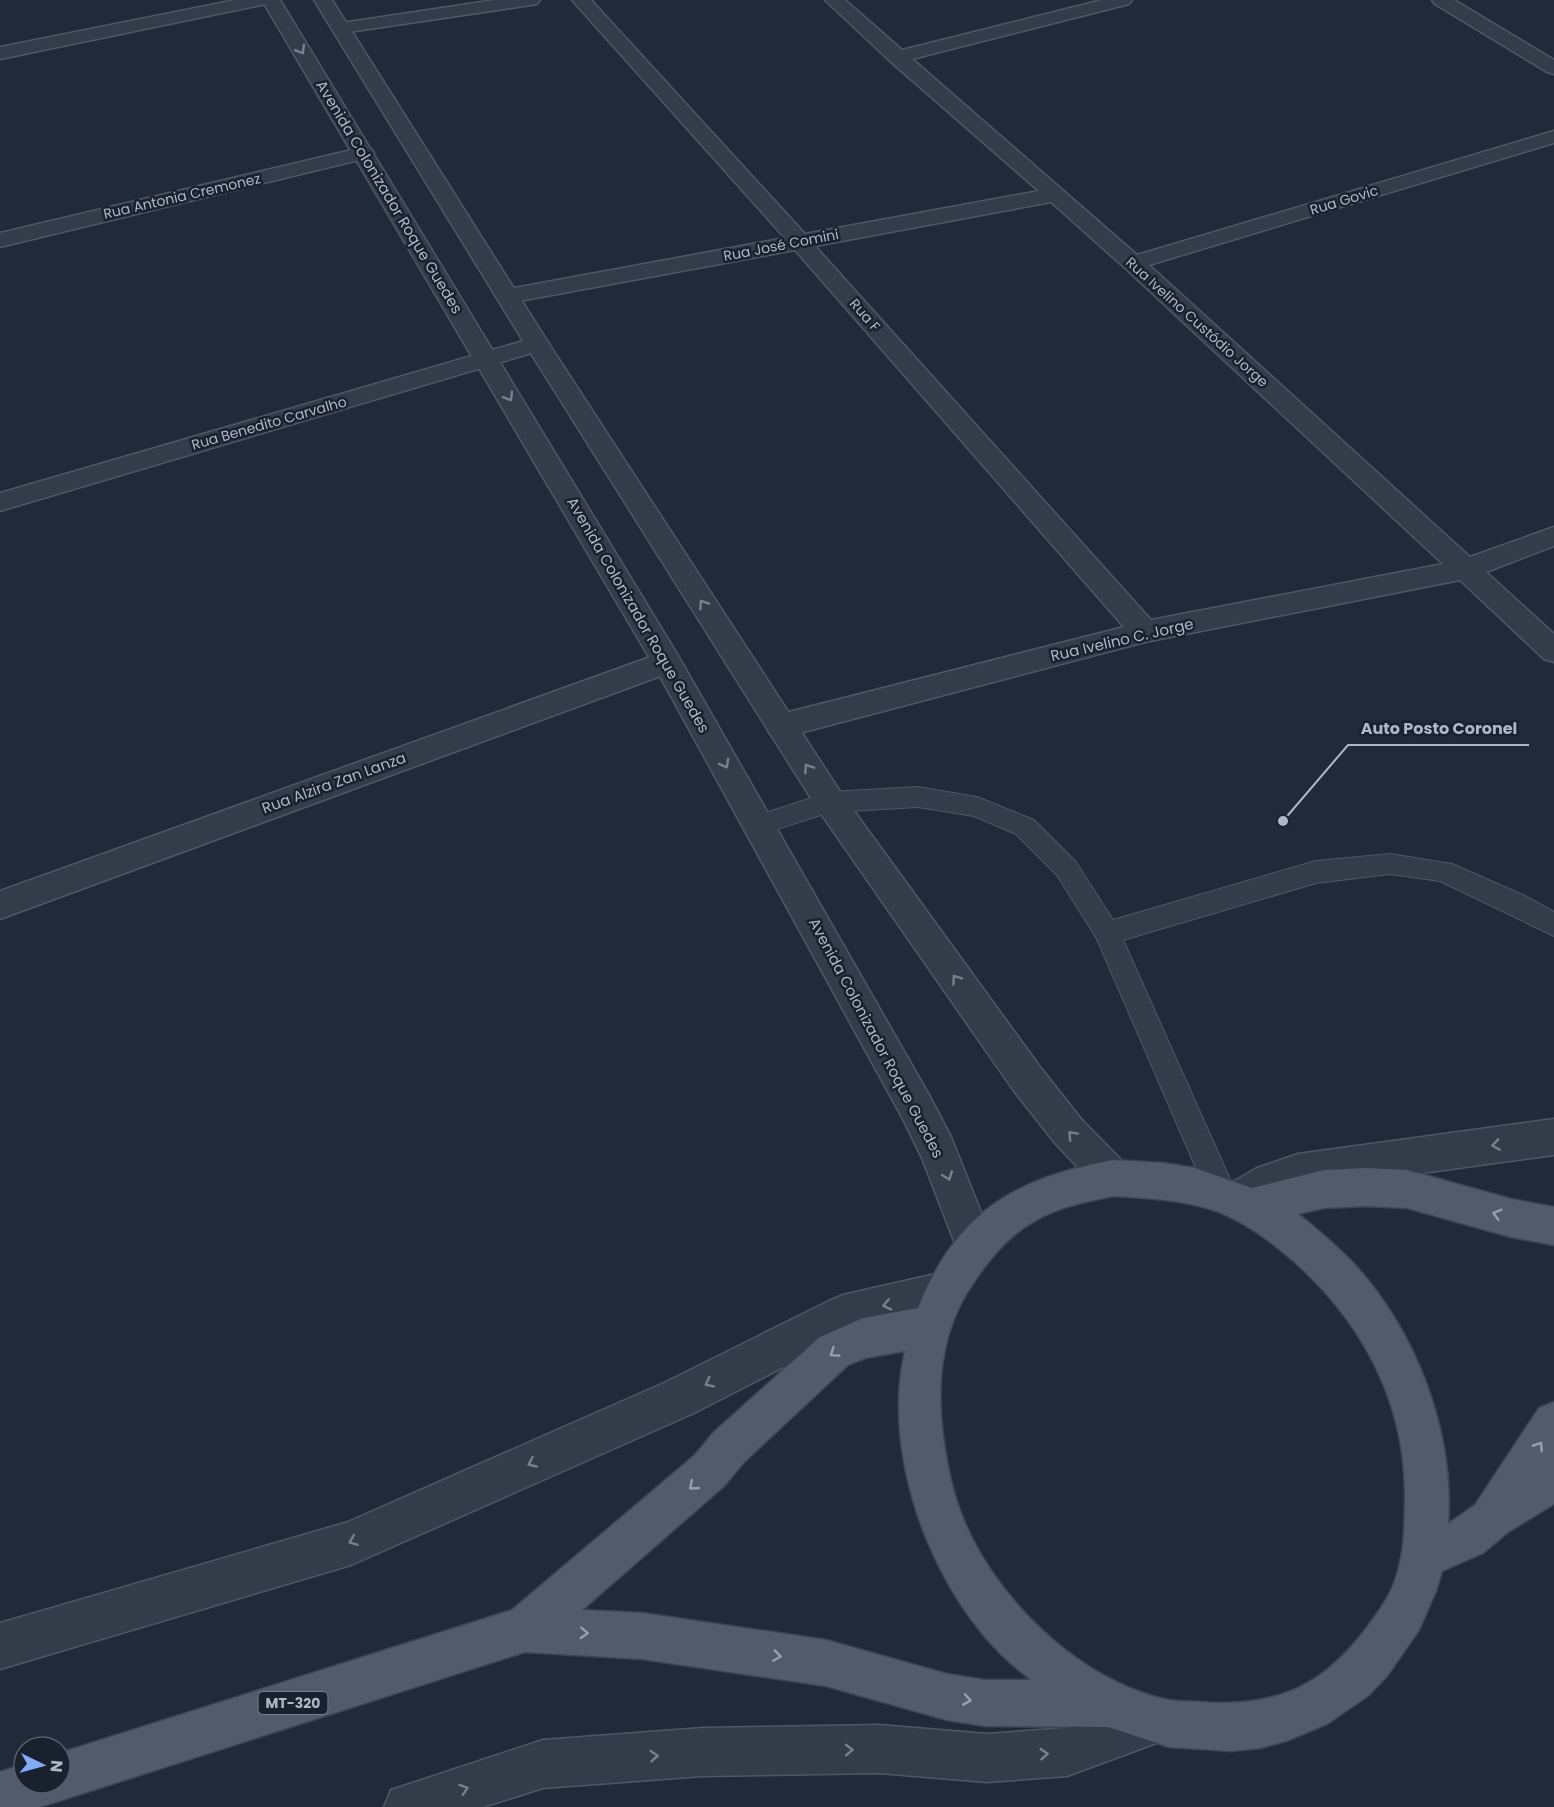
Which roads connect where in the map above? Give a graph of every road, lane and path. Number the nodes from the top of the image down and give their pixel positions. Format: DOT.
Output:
graph roads {
  1 [pos="261,0"];
  2 [pos="271,0"];
  3 [pos="323,0"];
  4 [pos="531,0"];
  5 [pos="581,0"];
  6 [pos="834,0"];
  7 [pos="1123,0"];
  8 [pos="1441,0"];
  9 [pos="342,28"];
  10 [pos="0,53"];
  11 [pos="897,57"];
  12 [pos="1554,68"];
  13 [pos="1554,137"];
  14 [pos="364,153"];
  15 [pos="1053,195"];
  16 [pos="0,240"];
  17 [pos="800,242"];
  18 [pos="1133,263"];
  19 [pos="509,296"];
  20 [pos="537,344"];
  21 [pos="487,360"];
  22 [pos="0,502"];
  23 [pos="1554,536"];
  24 [pos="1467,569"];
  25 [pos="1145,632"];
  26 [pos="1554,651"];
  27 [pos="667,662"];
  28 [pos="781,726"];
  29 [pos="830,802"];
  30 [pos="759,825"];
  31 [pos="0,905"];
  32 [pos="1554,925"];
  33 [pos="1107,933"];
  34 [pos="1554,1137"];
  35 [pos="1113,1178"];
  36 [pos="1236,1201"];
  37 [pos="1554,1226"];
  38 [pos="975,1245"];
  39 [pos="937,1309"];
  40 [pos="1554,1423"];
  41 [pos="1554,1479"];
  42 [pos="1490,1520"];
  43 [pos="1425,1556"];
  44 [pos="525,1629"];
  45 [pos="0,1646"];
  46 [pos="1107,1704"];
  47 [pos="1153,1721"];
  48 [pos="72,1773"];
  49 [pos="408,1807"];
  1 -- 10 [label="street"];
  2 -- 14 [label="street, Avenida Colonizador Roque Guedes, one-way"];
  3 -- 9 [label="street"];
  4 -- 9 [label="street"];
  5 -- 17 [label="street, Rua F"];
  6 -- 11 [label="street, Rua Ivelino Custódio Jorge"];
  7 -- 11 [label="street"];
  8 -- 12 [label="street"];
  9 -- 19 [label="street"];
  11 -- 15 [label="street, Rua Ivelino Custódio Jorge"];
  13 -- 18 [label="street, Rua Govic"];
  14 -- 16 [label="street, Rua Antonia Cremonez"];
  14 -- 21 [label="street, Avenida Colonizador Roque Guedes"];
  15 -- 17 [label="street, Rua José Comini"];
  15 -- 18 [label="street, Rua Ivelino Custódio Jorge"];
  17 -- 19 [label="street, Rua José Comini"];
  17 -- 25 [label="street, Rua F"];
  18 -- 24 [label="street, Rua Ivelino Custódio Jorge"];
  19 -- 20 [label="street"];
  20 -- 21 [label="street, Rua Benedito Carvalho"];
  28 -- 20 [label="street, one-way"];
  21 -- 22 [label="street, Rua Benedito Carvalho"];
  21 -- 27 [label="street, Avenida Colonizador Roque Guedes, one-way"];
  23 -- 24 [label="street, Rua Ivelino C. Jorge"];
  24 -- 25 [label="street, Rua Ivelino C. Jorge"];
  24 -- 26 [label="street, Rua Ivelino Custódio Jorge"];
  25 -- 28 [label="street, Rua Ivelino C. Jorge"];
  27 -- 30 [label="street, Avenida Colonizador Roque Guedes, one-way"];
  27 -- 31 [label="street, Rua Alzira Zan Lanza"];
  29 -- 28 [label="street, one-way"];
  29 -- 30 [label="lane"];
  29 -- 33 [label="lane"];
  35 -- 29 [label="street, one-way"];
  30 -- 38 [label="street, Avenida Colonizador Roque Guedes, one-way"];
  32 -- 33 [label="lane"];
  33 -- 36 [label="lane"];
  34 -- 36 [label="street, one-way"];
  35 -- 36 [label="main road"];
  35 -- 38 [label="main road"];
  37 -- 36 [label="main road, one-way"];
  36 -- 43 [label="main road"];
  38 -- 39 [label="main road"];
  39 -- 44 [label="main road, one-way"];
  39 -- 45 [label="street, one-way"];
  39 -- 46 [label="main road"];
  42 -- 40 [label="main road, one-way"];
  41 -- 42 [label="main road"];
  42 -- 43 [label="main road"];
  43 -- 47 [label="main road"];
  44 -- 46 [label="main road, one-way"];
  44 -- 48 [label="main road, MT-320"];
  46 -- 47 [label="main road"];
  49 -- 47 [label="street, one-way"];
}
